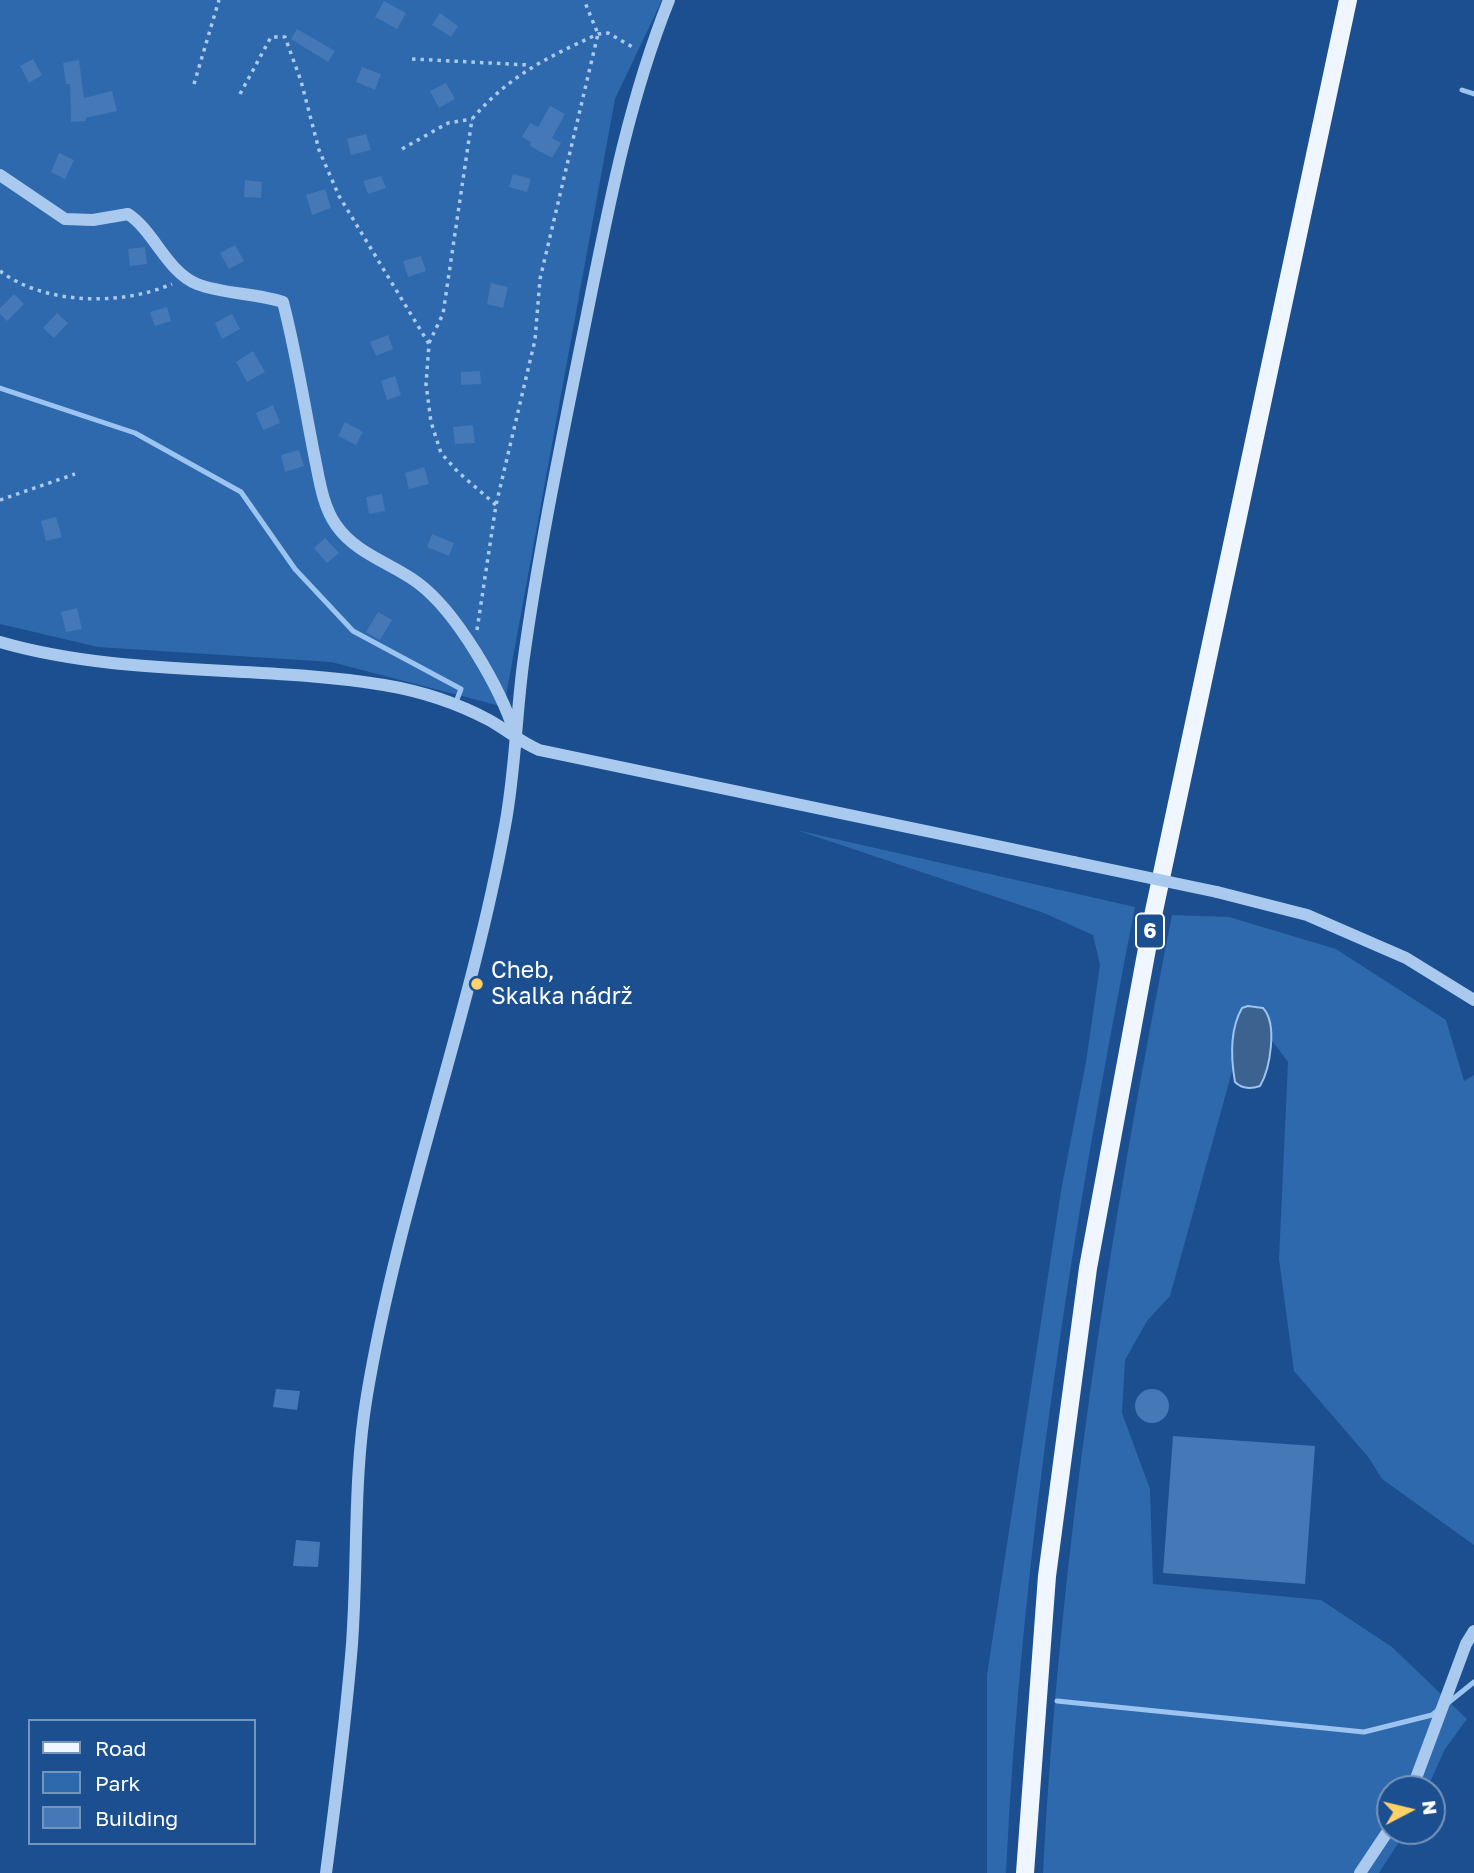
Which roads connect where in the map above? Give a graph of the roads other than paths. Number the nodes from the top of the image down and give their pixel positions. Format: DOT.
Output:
graph roads {
  1 [pos="669,0"];
  2 [pos="1348,0"];
  3 [pos="0,174"];
  4 [pos="0,642"];
  5 [pos="517,741"];
  6 [pos="1474,1000"];
  7 [pos="1474,1631"];
  8 [pos="1417,1775"];
  9 [pos="1379,1845"];
  10 [pos="326,1873"];
  11 [pos="1025,1873"];
  12 [pos="1360,1873"];
  1 -- 5 [label="street"];
  2 -- 11 [label="main road, 6"];
  3 -- 5 [label="street"];
  4 -- 5 [label="street"];
  5 -- 6 [label="street, bridge"];
  5 -- 10 [label="street"];
  7 -- 8 [label="street"];
  9 -- 12 [label="street"];
}
